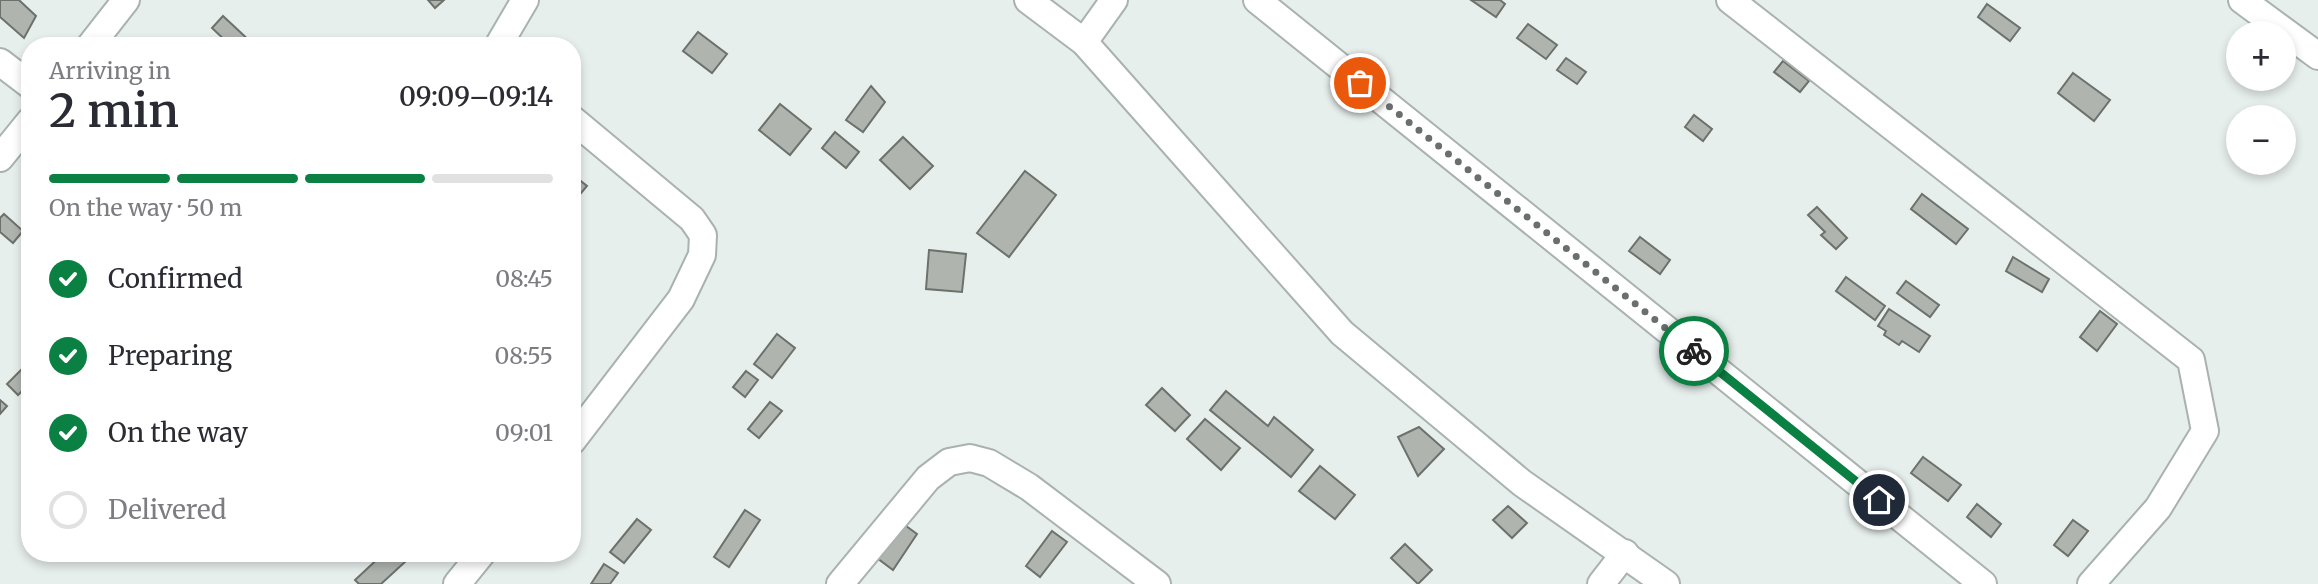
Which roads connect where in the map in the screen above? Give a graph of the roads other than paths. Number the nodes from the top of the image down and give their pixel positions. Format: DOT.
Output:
graph roads {
  1 [pos="126,0"];
  2 [pos="525,0"];
  3 [pos="1028,0"];
  4 [pos="1114,0"];
  5 [pos="1256,0"];
  6 [pos="1730,0"];
  7 [pos="2242,0"];
  8 [pos="97,37"];
  9 [pos="503,37"];
  10 [pos="1084,42"];
  11 [pos="2318,56"];
  12 [pos="0,62"];
  13 [pos="21,78"];
  14 [pos="581,126"];
  15 [pos="21,132"];
  16 [pos="0,158"];
  17 [pos="581,429"];
  18 [pos="1625,553"];
  19 [pos="475,562"];
  20 [pos="457,584"];
  21 [pos="840,584"];
  22 [pos="1157,584"];
  23 [pos="1601,584"];
  24 [pos="1666,584"];
  25 [pos="1983,584"];
  26 [pos="2091,584"];
  1 -- 8 [label="street"];
  2 -- 9 [label="street"];
  3 -- 10 [label="street"];
  4 -- 10 [label="street"];
  5 -- 25 [label="street"];
  6 -- 26 [label="street"];
  7 -- 11 [label="street"];
  10 -- 18 [label="street"];
  12 -- 13 [label="street"];
  14 -- 17 [label="street"];
  15 -- 16 [label="street"];
  18 -- 23 [label="street"];
  18 -- 24 [label="street"];
  19 -- 20 [label="street"];
  21 -- 22 [label="street"];
}
